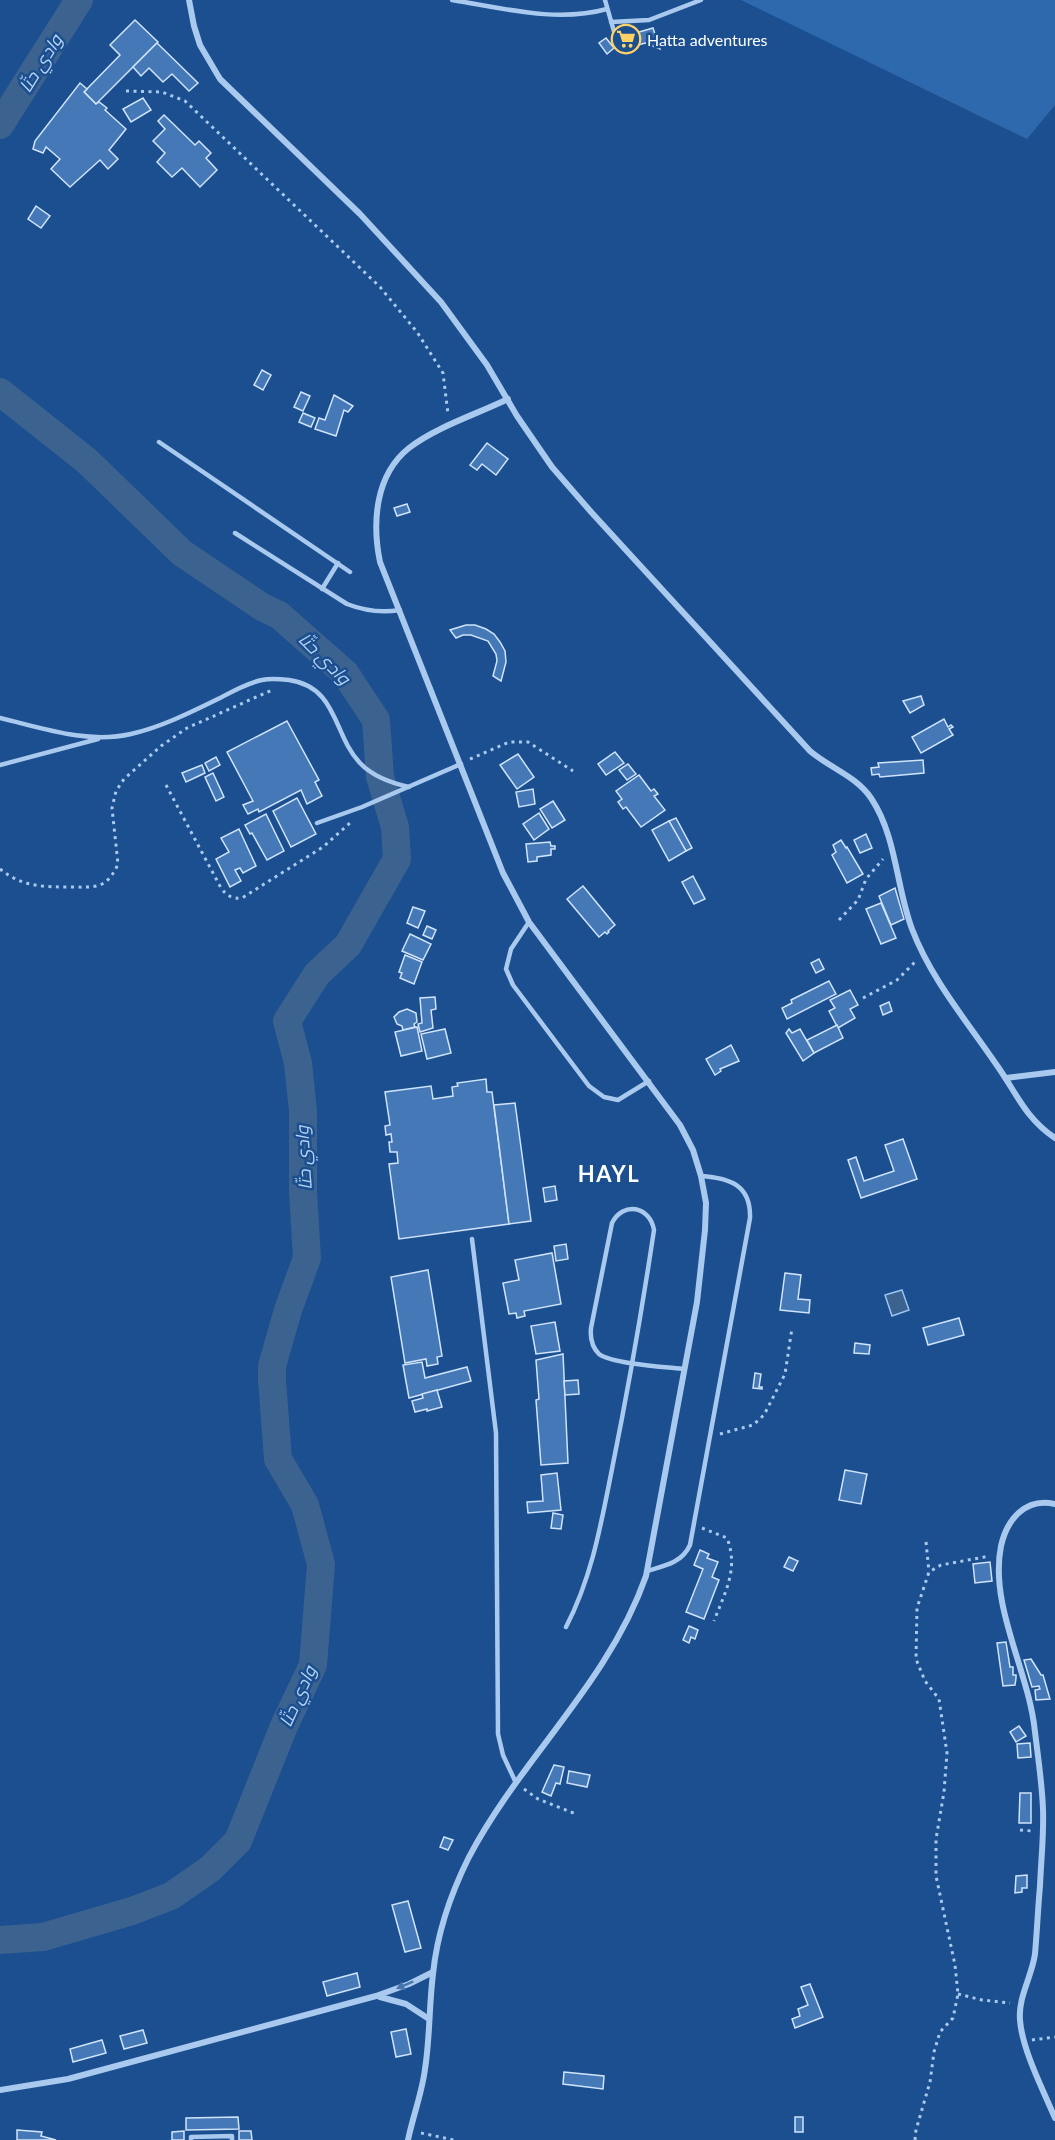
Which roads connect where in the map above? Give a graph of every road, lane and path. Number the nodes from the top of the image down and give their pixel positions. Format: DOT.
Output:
graph roads {
  1 [pos="189,0"];
  2 [pos="452,0"];
  3 [pos="605,0"];
  4 [pos="701,0"];
  5 [pos="607,9"];
  6 [pos="611,22"];
  7 [pos="615,35"];
  8 [pos="126,91"];
  9 [pos="508,399"];
  10 [pos="450,426"];
  11 [pos="159,442"];
  12 [pos="235,533"];
  13 [pos="338,563"];
  14 [pos="350,572"];
  15 [pos="322,589"];
  16 [pos="400,610"];
  17 [pos="273,689"];
  18 [pos="0,717"];
  19 [pos="103,737"];
  20 [pos="461,764"];
  21 [pos="0,765"];
  22 [pos="573,771"];
  23 [pos="166,785"];
  24 [pos="409,787"];
  25 [pos="362,807"];
  26 [pos="317,823"];
  27 [pos="891,848"];
  28 [pos="0,869"];
  29 [pos="839,920"];
  30 [pos="529,922"];
  31 [pos="923,953"];
  32 [pos="863,998"];
  33 [pos="1055,1072"];
  34 [pos="1006,1078"];
  35 [pos="649,1081"];
  36 [pos="1055,1138"];
  37 [pos="701,1176"];
  38 [pos="472,1239"];
  39 [pos="792,1328"];
  40 [pos="634,1363"];
  41 [pos="684,1369"];
  42 [pos="710,1436"];
  43 [pos="1055,1504"];
  44 [pos="694,1526"];
  45 [pos="926,1542"];
  46 [pos="1000,1554"];
  47 [pos="647,1571"];
  48 [pos="929,1572"];
  49 [pos="714,1621"];
  50 [pos="566,1627"];
  51 [pos="516,1783"];
  52 [pos="576,1814"];
  53 [pos="433,1972"];
  54 [pos="958,1994"];
  55 [pos="376,1996"];
  56 [pos="1021,2004"];
  57 [pos="429,2019"];
  58 [pos="1055,2037"];
  59 [pos="1025,2040"];
  60 [pos="0,2090"];
  61 [pos="1055,2118"];
  62 [pos="410,2131"];
  63 [pos="191,2140"];
  64 [pos="232,2140"];
  65 [pos="408,2140"];
  66 [pos="454,2140"];
  67 [pos="915,2140"];
  1 -- 9 [label="street"];
  2 -- 5 [label="lane"];
  3 -- 5 [label="lane"];
  4 -- 6 [label="lane"];
  5 -- 6 [label="lane"];
  6 -- 7 [label="lane"];
  8 -- 10 [label="path"];
  9 -- 10 [label="street"];
  9 -- 27 [label="street"];
  10 -- 16 [label="street"];
  11 -- 13 [label="lane"];
  12 -- 15 [label="lane"];
  13 -- 14 [label="lane"];
  13 -- 15 [label="lane"];
  15 -- 16 [label="lane"];
  16 -- 20 [label="street"];
  17 -- 28 [label="path"];
  18 -- 19 [label="lane"];
  19 -- 21 [label="lane"];
  19 -- 24 [label="lane"];
  20 -- 22 [label="path"];
  20 -- 24 [label="lane"];
  20 -- 30 [label="street"];
  23 -- 25 [label="path"];
  24 -- 25 [label="lane"];
  25 -- 26 [label="lane"];
  27 -- 29 [label="path"];
  27 -- 31 [label="street"];
  30 -- 35 [label="street"];
  30 -- 35 [label="lane"];
  31 -- 32 [label="path"];
  31 -- 34 [label="street"];
  33 -- 34 [label="street"];
  34 -- 36 [label="street"];
  35 -- 37 [label="street"];
  37 -- 41 [label="street"];
  37 -- 42 [label="lane"];
  38 -- 51 [label="lane"];
  39 -- 42 [label="path"];
  40 -- 40 [label="lane"];
  40 -- 41 [label="lane"];
  40 -- 50 [label="lane"];
  41 -- 47 [label="street"];
  42 -- 44 [label="lane"];
  43 -- 46 [label="street"];
  44 -- 47 [label="lane"];
  44 -- 49 [label="path"];
  45 -- 48 [label="path"];
  46 -- 48 [label="path"];
  46 -- 56 [label="street"];
  47 -- 51 [label="street"];
  48 -- 54 [label="path"];
  51 -- 52 [label="path"];
  51 -- 53 [label="street"];
  53 -- 55 [label="street, one-way"];
  53 -- 57 [label="street"];
  54 -- 56 [label="path"];
  54 -- 67 [label="path"];
  55 -- 57 [label="street"];
  55 -- 60 [label="street"];
  56 -- 59 [label="street"];
  57 -- 62 [label="street"];
  58 -- 59 [label="path"];
  59 -- 61 [label="street"];
  62 -- 65 [label="street"];
  62 -- 66 [label="path"];
  63 -- 64 [label="lane"];
}
